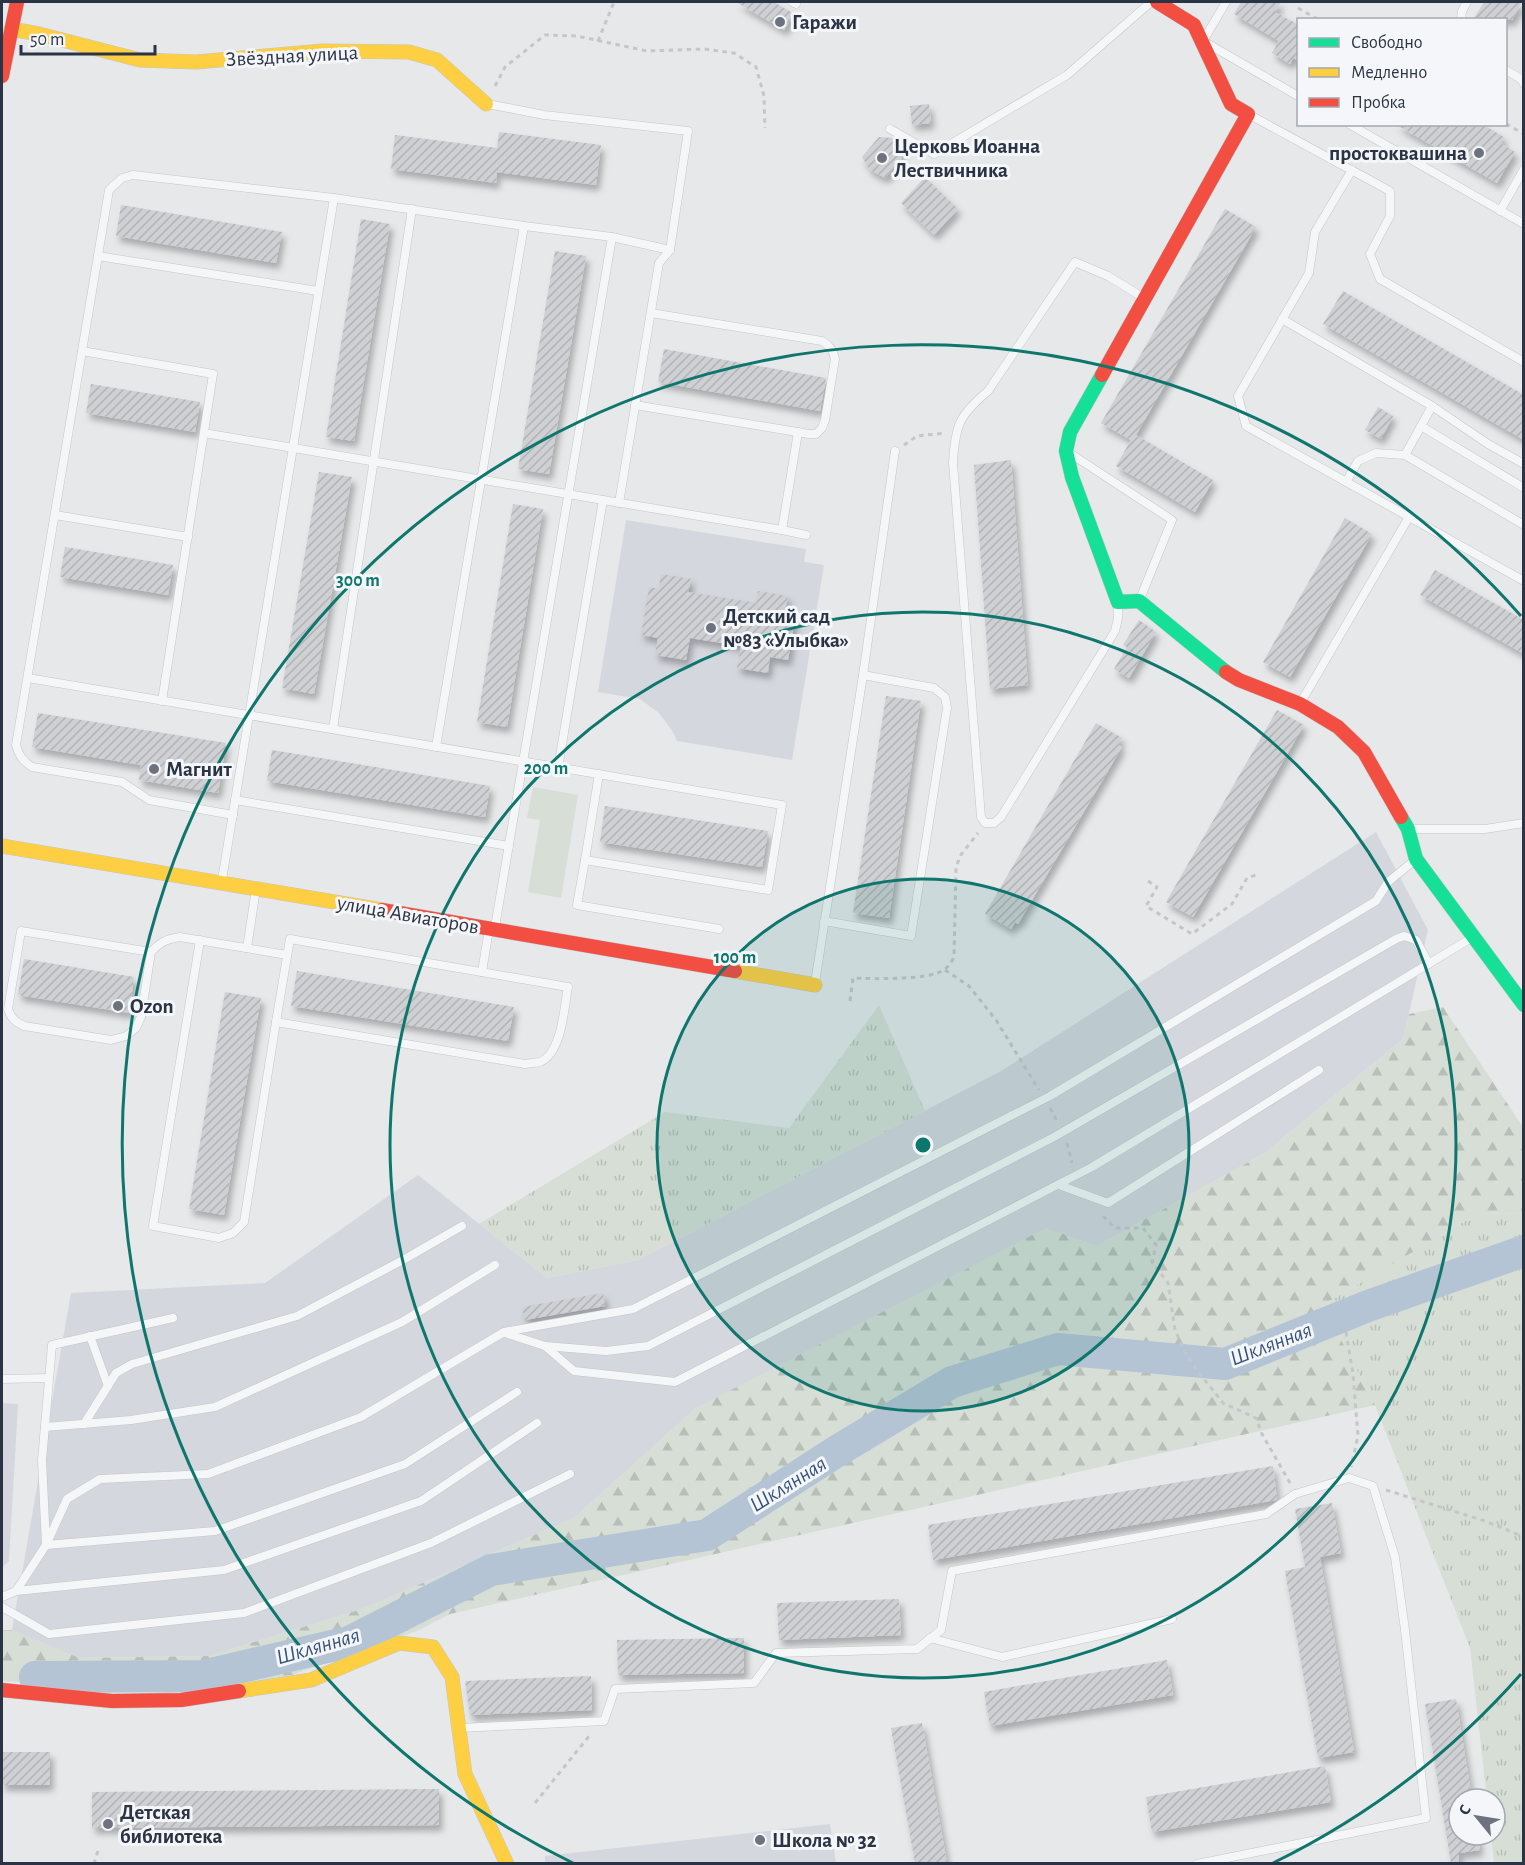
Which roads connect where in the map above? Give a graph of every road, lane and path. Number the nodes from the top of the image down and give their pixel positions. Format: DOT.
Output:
graph roads {
  1 [pos="17,2"];
  2 [pos="614,2"];
  3 [pos="1151,2"];
  4 [pos="1157,2"];
  5 [pos="1226,2"];
  6 [pos="1467,2"];
  7 [pos="1298,8"];
  8 [pos="1316,18"];
  9 [pos="1461,18"];
  10 [pos="11,30"];
  11 [pos="598,41"];
  12 [pos="1203,41"];
  13 [pos="1507,71"];
  14 [pos="2,76"];
  15 [pos="1524,84"];
  16 [pos="1297,95"];
  17 [pos="486,104"];
  18 [pos="1248,114"];
  19 [pos="1507,125"];
  20 [pos="1352,126"];
  21 [pos="765,128"];
  22 [pos="890,129"];
  23 [pos="1524,134"];
  24 [pos="1524,169"];
  25 [pos="1352,170"];
  26 [pos="334,198"];
  27 [pos="412,209"];
  28 [pos="1500,211"];
  29 [pos="1524,224"];
  30 [pos="524,226"];
  31 [pos="612,237"];
  32 [pos="670,250"];
  33 [pos="98,256"];
  34 [pos="318,291"];
  35 [pos="1145,299"];
  36 [pos="651,313"];
  37 [pos="1282,319"];
  38 [pos="82,351"];
  39 [pos="1524,362"];
  40 [pos="635,405"];
  41 [pos="1432,406"];
  42 [pos="1421,426"];
  43 [pos="798,432"];
  44 [pos="957,432"];
  45 [pos="204,434"];
  46 [pos="292,449"];
  47 [pos="896,451"];
  48 [pos="1066,451"];
  49 [pos="1405,455"];
  50 [pos="374,462"];
  51 [pos="1524,464"];
  52 [pos="481,480"];
  53 [pos="1346,482"];
  54 [pos="1524,488"];
  55 [pos="568,495"];
  56 [pos="603,500"];
  57 [pos="619,503"];
  58 [pos="55,515"];
  59 [pos="1409,517"];
  60 [pos="1524,525"];
  61 [pos="782,530"];
  62 [pos="806,535"];
  63 [pos="188,537"];
  64 [pos="1524,581"];
  65 [pos="1139,601"];
  66 [pos="1118,602"];
  67 [pos="863,675"];
  68 [pos="28,678"];
  69 [pos="162,700"];
  70 [pos="1300,704"];
  71 [pos="249,715"];
  72 [pos="333,729"];
  73 [pos="436,747"];
  74 [pos="523,762"];
  75 [pos="558,768"];
  76 [pos="599,774"];
  77 [pos="235,800"];
  78 [pos="233,815"];
  79 [pos="986,823"];
  80 [pos="1524,823"];
  81 [pos="1408,829"];
  82 [pos="2,846"];
  83 [pos="509,846"];
  84 [pos="1416,859"];
  85 [pos="585,860"];
  86 [pos="1256,875"];
  87 [pos="1148,881"];
  88 [pos="222,882"];
  89 [pos="256,888"];
  90 [pos="824,921"];
  91 [pos="719,929"];
  92 [pos="492,930"];
  93 [pos="1473,937"];
  94 [pos="200,940"];
  95 [pos="247,948"];
  96 [pos="152,952"];
  97 [pos="288,955"];
  98 [pos="1429,964"];
  99 [pos="945,970"];
  100 [pos="482,972"];
  101 [pos="815,985"];
  102 [pos="850,1001"];
  103 [pos="1524,1005"];
  104 [pos="276,1022"];
  105 [pos="1319,1070"];
  106 [pos="1044,1098"];
  107 [pos="1063,1131"];
  108 [pos="1076,1176"];
  109 [pos="1059,1185"];
  110 [pos="1101,1214"];
  111 [pos="462,1226"];
  112 [pos="495,1265"];
  113 [pos="173,1318"];
  114 [pos="504,1332"];
  115 [pos="1346,1332"];
  116 [pos="90,1336"];
  117 [pos="545,1346"];
  118 [pos="49,1378"];
  119 [pos="2,1379"];
  120 [pos="108,1386"];
  121 [pos="517,1392"];
  122 [pos="537,1423"];
  123 [pos="84,1424"];
  124 [pos="45,1427"];
  125 [pos="570,1473"];
  126 [pos="1349,1478"];
  127 [pos="1372,1486"];
  128 [pos="1295,1494"];
  129 [pos="1524,1537"];
  130 [pos="46,1545"];
  131 [pos="16,1591"];
  132 [pos="2,1597"];
  133 [pos="2,1607"];
  134 [pos="1172,1619"];
  135 [pos="930,1638"];
  136 [pos="2,1690"];
  137 [pos="600,1722"];
  138 [pos="459,1728"];
  139 [pos="536,1803"];
  140 [pos="99,1847"];
  141 [pos="94,1863"];
  142 [pos="507,1863"];
  143 [pos="1197,1863"];
  1 -- 10 [label="street"];
  2 -- 11 [label="path"];
  3 -- 22 [label="lane"];
  4 -- 12 [label="street"];
  5 -- 12 [label="lane"];
  6 -- 9 [label="lane"];
  7 -- 8 [label="path"];
  10 -- 14 [label="street"];
  10 -- 17 [label="street, Звёздная улица"];
  11 -- 17 [label="path"];
  11 -- 21 [label="path"];
  12 -- 16 [label="lane"];
  12 -- 18 [label="street"];
  13 -- 15 [label="lane"];
  17 -- 32 [label="lane"];
  18 -- 25 [label="lane"];
  18 -- 35 [label="street"];
  19 -- 23 [label="path"];
  20 -- 28 [label="lane"];
  24 -- 28 [label="lane"];
  25 -- 37 [label="lane"];
  25 -- 39 [label="lane"];
  26 -- 27 [label="lane"];
  26 -- 33 [label="lane"];
  26 -- 34 [label="lane"];
  27 -- 30 [label="lane"];
  27 -- 50 [label="lane"];
  28 -- 29 [label="lane"];
  30 -- 31 [label="lane"];
  30 -- 52 [label="lane"];
  31 -- 32 [label="lane"];
  31 -- 55 [label="lane"];
  32 -- 36 [label="lane"];
  33 -- 34 [label="lane"];
  33 -- 38 [label="lane"];
  34 -- 46 [label="lane"];
  35 -- 44 [label="lane"];
  35 -- 48 [label="street"];
  36 -- 40 [label="lane"];
  36 -- 43 [label="lane"];
  37 -- 41 [label="lane"];
  37 -- 53 [label="lane"];
  38 -- 45 [label="lane"];
  38 -- 58 [label="lane"];
  40 -- 43 [label="lane"];
  40 -- 57 [label="lane"];
  41 -- 42 [label="lane"];
  41 -- 51 [label="lane"];
  42 -- 49 [label="lane"];
  42 -- 54 [label="lane"];
  43 -- 61 [label="lane"];
  44 -- 47 [label="path"];
  44 -- 79 [label="lane"];
  45 -- 46 [label="lane"];
  45 -- 63 [label="lane"];
  46 -- 50 [label="lane"];
  46 -- 71 [label="lane"];
  47 -- 67 [label="lane"];
  48 -- 65 [label="lane"];
  48 -- 66 [label="street"];
  49 -- 53 [label="lane"];
  49 -- 60 [label="lane"];
  50 -- 52 [label="lane"];
  50 -- 72 [label="lane"];
  52 -- 55 [label="lane"];
  52 -- 73 [label="lane"];
  53 -- 59 [label="lane"];
  55 -- 56 [label="lane"];
  55 -- 74 [label="lane"];
  56 -- 57 [label="lane"];
  56 -- 75 [label="lane"];
  57 -- 61 [label="lane"];
  58 -- 63 [label="lane"];
  58 -- 68 [label="lane"];
  59 -- 64 [label="lane"];
  59 -- 70 [label="lane"];
  61 -- 62 [label="lane"];
  63 -- 69 [label="lane"];
  65 -- 66 [label="street"];
  65 -- 70 [label="street"];
  66 -- 79 [label="lane"];
  67 -- 90 [label="lane"];
  67 -- 90 [label="lane"];
  68 -- 69 [label="lane"];
  68 -- 78 [label="lane"];
  69 -- 71 [label="lane"];
  70 -- 81 [label="street"];
  71 -- 72 [label="lane"];
  71 -- 77 [label="lane"];
  72 -- 73 [label="lane"];
  73 -- 74 [label="lane"];
  74 -- 75 [label="lane"];
  74 -- 83 [label="lane"];
  75 -- 76 [label="lane"];
  76 -- 85 [label="lane"];
  76 -- 85 [label="lane"];
  77 -- 78 [label="lane"];
  77 -- 83 [label="lane"];
  78 -- 88 [label="lane"];
  79 -- 99 [label="path"];
  80 -- 81 [label="lane"];
  81 -- 84 [label="street"];
  82 -- 88 [label="street, улица Авиаторов"];
  83 -- 92 [label="lane"];
  84 -- 93 [label="street"];
  84 -- 106 [label="lane"];
  85 -- 91 [label="lane"];
  86 -- 87 [label="path"];
  88 -- 89 [label="street, улица Авиаторов"];
  89 -- 92 [label="street, улица Авиаторов"];
  89 -- 95 [label="lane"];
  90 -- 101 [label="lane"];
  92 -- 100 [label="lane"];
  92 -- 101 [label="street, улица Авиаторов"];
  93 -- 98 [label="lane"];
  93 -- 103 [label="street"];
  94 -- 95 [label="lane"];
  94 -- 96 [label="lane"];
  94 -- 104 [label="lane"];
  95 -- 97 [label="lane"];
  96 -- 96 [label="lane"];
  97 -- 100 [label="lane"];
  97 -- 104 [label="lane"];
  98 -- 107 [label="lane"];
  98 -- 108 [label="lane"];
  99 -- 102 [label="path"];
  99 -- 106 [label="path"];
  100 -- 104 [label="lane"];
  105 -- 109 [label="lane"];
  106 -- 107 [label="path"];
  106 -- 114 [label="lane"];
  107 -- 108 [label="path"];
  107 -- 117 [label="lane"];
  108 -- 109 [label="lane"];
  109 -- 117 [label="lane"];
  110 -- 128 [label="path"];
  111 -- 120 [label="lane"];
  112 -- 123 [label="lane"];
  113 -- 116 [label="lane"];
  114 -- 117 [label="lane"];
  114 -- 130 [label="lane"];
  115 -- 126 [label="path"];
  116 -- 118 [label="lane"];
  116 -- 120 [label="lane"];
  118 -- 119 [label="lane"];
  118 -- 124 [label="lane"];
  120 -- 123 [label="lane"];
  121 -- 130 [label="lane"];
  122 -- 131 [label="lane"];
  123 -- 124 [label="lane"];
  124 -- 130 [label="lane"];
  125 -- 133 [label="lane"];
  126 -- 127 [label="lane"];
  126 -- 128 [label="lane"];
  127 -- 129 [label="path"];
  127 -- 143 [label="lane"];
  128 -- 135 [label="lane"];
  130 -- 131 [label="lane"];
  131 -- 132 [label="lane"];
  134 -- 135 [label="lane"];
  135 -- 137 [label="lane"];
  136 -- 138 [label="street"];
  137 -- 138 [label="lane"];
  137 -- 139 [label="path"];
  138 -- 142 [label="street"];
  140 -- 141 [label="path"];
}
